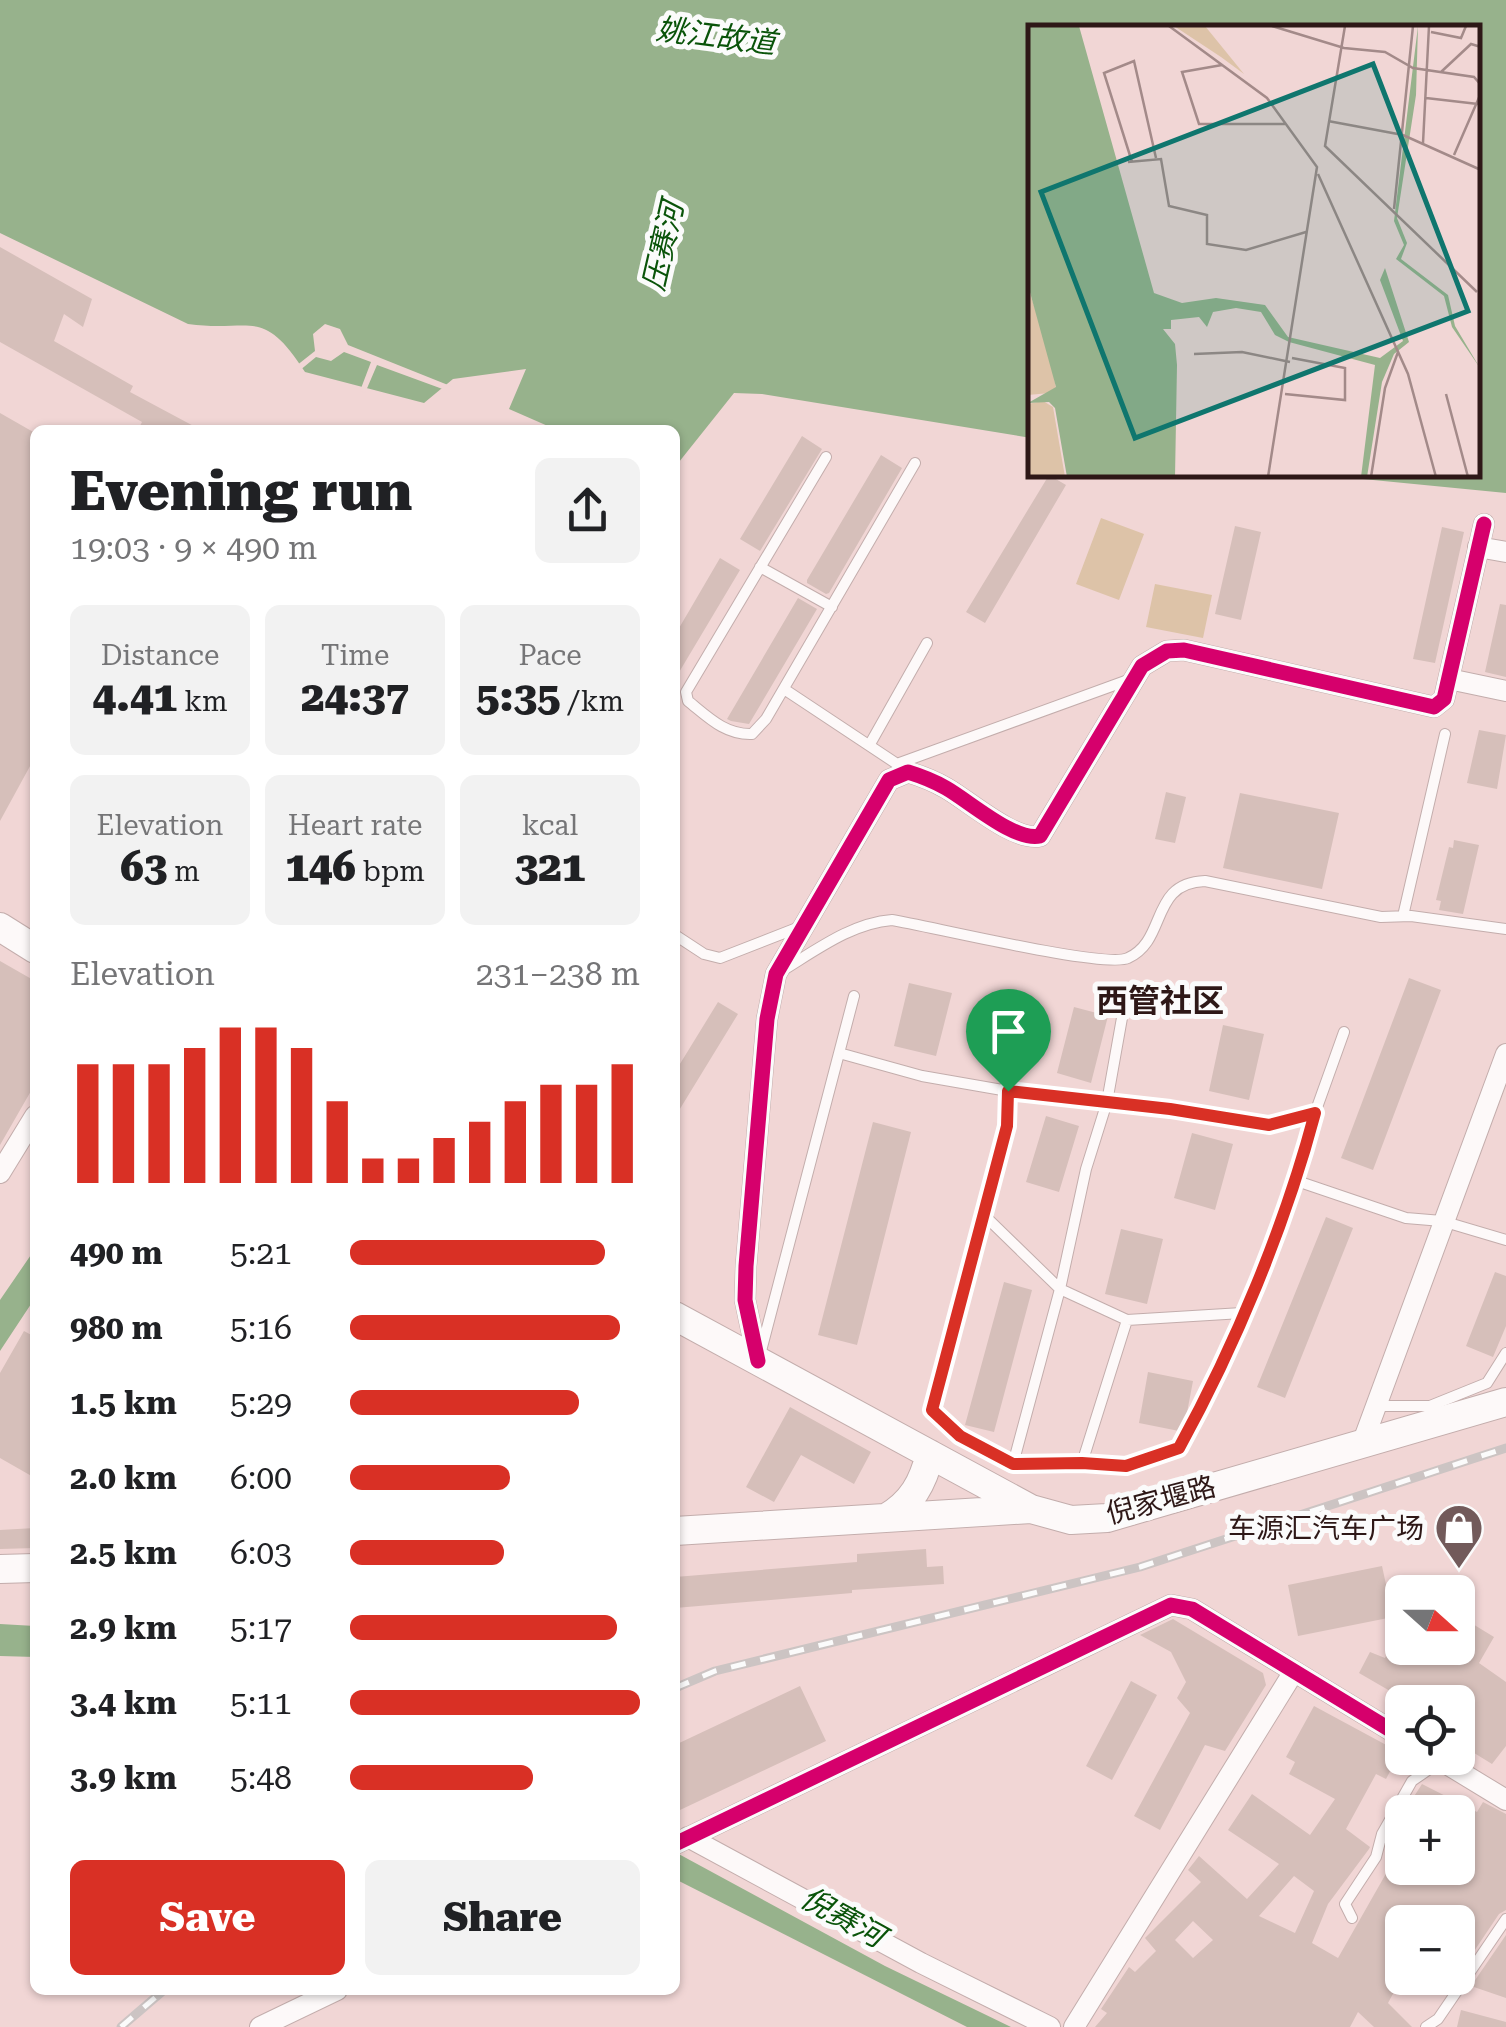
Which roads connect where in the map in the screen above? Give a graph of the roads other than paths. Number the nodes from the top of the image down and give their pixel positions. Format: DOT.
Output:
graph roads {
  1 [pos="826,457"];
  2 [pos="915,463"];
  3 [pos="1484,524"];
  4 [pos="1478,548"];
  5 [pos="1506,552"];
  6 [pos="760,566"];
  7 [pos="832,607"];
  8 [pos="926,643"];
  9 [pos="1135,678"];
  10 [pos="1449,679"];
  11 [pos="784,689"];
  12 [pos="1506,691"];
  13 [pos="1446,734"];
  14 [pos="870,744"];
  15 [pos="902,768"];
  16 [pos="1403,916"];
  17 [pos="803,926"];
  18 [pos="0,927"];
  19 [pos="1506,929"];
  20 [pos="680,938"];
  21 [pos="30,946"];
  22 [pos="776,974"];
  23 [pos="854,996"];
  24 [pos="1125,1001"];
  25 [pos="1344,1032"];
  26 [pos="838,1053"];
  27 [pos="1506,1054"];
  28 [pos="1008,1091"];
  29 [pos="1107,1102"];
  30 [pos="1315,1113"];
  31 [pos="30,1124"];
  32 [pos="0,1173"];
  33 [pos="1297,1181"];
  34 [pos="984,1216"];
  35 [pos="1442,1221"];
  36 [pos="1506,1240"];
  37 [pos="1060,1288"];
  38 [pos="1242,1313"];
  39 [pos="680,1319"];
  40 [pos="1127,1320"];
  41 [pos="1506,1352"];
  42 [pos="758,1361"];
  43 [pos="1506,1402"];
  44 [pos="1376,1406"];
  45 [pos="1362,1444"];
  46 [pos="930,1454"];
  47 [pos="1082,1463"];
  48 [pos="1013,1464"];
  49 [pos="1031,1509"];
  50 [pos="886,1518"];
  51 [pos="680,1531"];
  52 [pos="30,1568"];
  53 [pos="2,1569"];
  54 [pos="1294,1673"];
  55 [pos="1385,1727"];
  56 [pos="1421,1775"];
  57 [pos="1464,1775"];
  58 [pos="1506,1800"];
  59 [pos="682,1840"];
  60 [pos="1352,1918"];
  61 [pos="1506,1920"];
  62 [pos="327,1995"];
  63 [pos="260,2027"];
  64 [pos="1050,2027"];
  65 [pos="1074,2027"];
  66 [pos="1426,2027"];
  1 -- 6 [label="lane"];
  2 -- 7 [label="lane"];
  3 -- 4 [label="street"];
  4 -- 5 [label="street"];
  4 -- 10 [label="street"];
  6 -- 7 [label="lane"];
  6 -- 11 [label="lane"];
  7 -- 11 [label="lane"];
  8 -- 14 [label="lane"];
  9 -- 10 [label="street"];
  9 -- 15 [label="lane"];
  9 -- 15 [label="street"];
  10 -- 12 [label="street"];
  11 -- 14 [label="lane"];
  13 -- 16 [label="lane"];
  14 -- 15 [label="lane"];
  15 -- 17 [label="street"];
  16 -- 19 [label="lane"];
  16 -- 22 [label="lane"];
  17 -- 20 [label="lane"];
  17 -- 22 [label="street"];
  18 -- 21 [label="main road"];
  22 -- 42 [label="street"];
  23 -- 26 [label="lane"];
  24 -- 29 [label="lane"];
  25 -- 30 [label="lane"];
  26 -- 28 [label="lane"];
  26 -- 42 [label="lane"];
  27 -- 35 [label="street"];
  28 -- 29 [label="lane"];
  28 -- 34 [label="lane"];
  29 -- 30 [label="lane"];
  29 -- 37 [label="lane"];
  30 -- 33 [label="lane"];
  31 -- 32 [label="street"];
  33 -- 35 [label="lane"];
  33 -- 38 [label="lane"];
  34 -- 37 [label="lane"];
  34 -- 48 [label="lane"];
  35 -- 36 [label="lane"];
  35 -- 44 [label="street"];
  37 -- 40 [label="lane"];
  37 -- 48 [label="lane"];
  38 -- 40 [label="lane"];
  38 -- 47 [label="lane"];
  39 -- 42 [label="main road, 倪家堰路"];
  40 -- 47 [label="lane"];
  41 -- 44 [label="lane"];
  42 -- 46 [label="main road, 倪家堰路"];
  43 -- 45 [label="main road, 倪家堰路"];
  44 -- 45 [label="street"];
  45 -- 49 [label="main road, 倪家堰路"];
  46 -- 49 [label="main road, 倪家堰路"];
  46 -- 50 [label="main road"];
  47 -- 48 [label="lane"];
  49 -- 50 [label="main road"];
  50 -- 51 [label="main road"];
  52 -- 53 [label="main road"];
  54 -- 55 [label="street"];
  54 -- 59 [label="street"];
  54 -- 65 [label="street"];
  56 -- 60 [label="lane"];
  57 -- 58 [label="street"];
  59 -- 64 [label="street"];
  61 -- 66 [label="lane"];
  62 -- 63 [label="street"];
}
